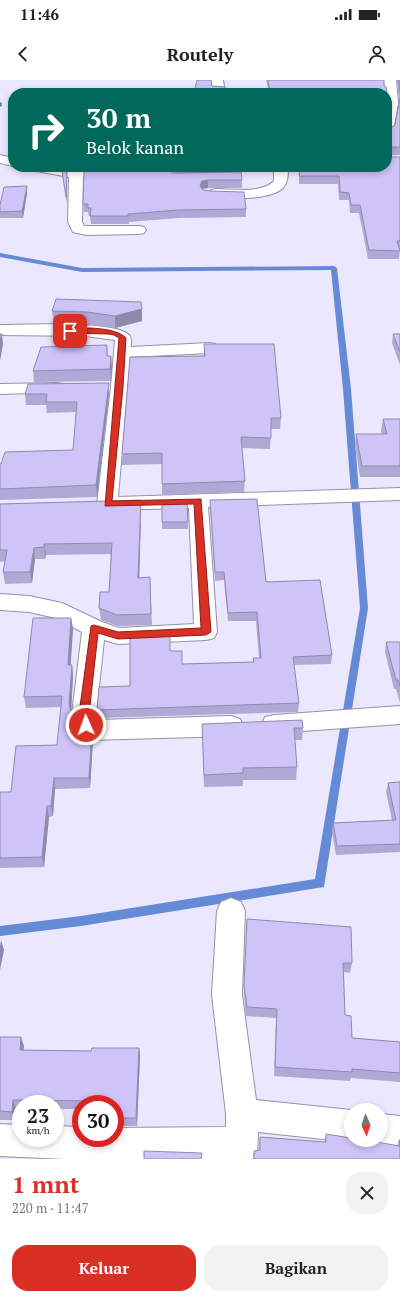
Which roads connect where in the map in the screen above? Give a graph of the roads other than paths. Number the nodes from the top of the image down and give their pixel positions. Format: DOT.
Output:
graph roads {
  1 [pos="60,172"];
  2 [pos="94,172"];
  3 [pos="281,172"];
  4 [pos="76,173"];
  5 [pos="208,194"];
  6 [pos="139,230"];
  7 [pos="0,330"];
  8 [pos="209,348"];
  9 [pos="122,352"];
  10 [pos="74,388"];
  11 [pos="0,389"];
  12 [pos="400,494"];
  13 [pos="198,501"];
  14 [pos="0,602"];
  15 [pos="94,628"];
  16 [pos="391,716"];
  17 [pos="231,912"];
  18 [pos="344,1127"];
  19 [pos="388,1131"];
  20 [pos="400,1132"];
  21 [pos="242,1139"];
  22 [pos="0,1140"];
  1 -- 4 [label="street"];
  2 -- 4 [label="street"];
  3 -- 5 [label="street"];
  4 -- 6 [label="street"];
  7 -- 9 [label="street"];
  8 -- 9 [label="street"];
  9 -- 13 [label="street"];
  10 -- 11 [label="street"];
  12 -- 13 [label="street"];
  13 -- 15 [label="street"];
  14 -- 15 [label="street"];
  15 -- 16 [label="street"];
  17 -- 21 [label="street"];
  18 -- 21 [label="street"];
  19 -- 20 [label="street"];
  21 -- 22 [label="street"];
}
